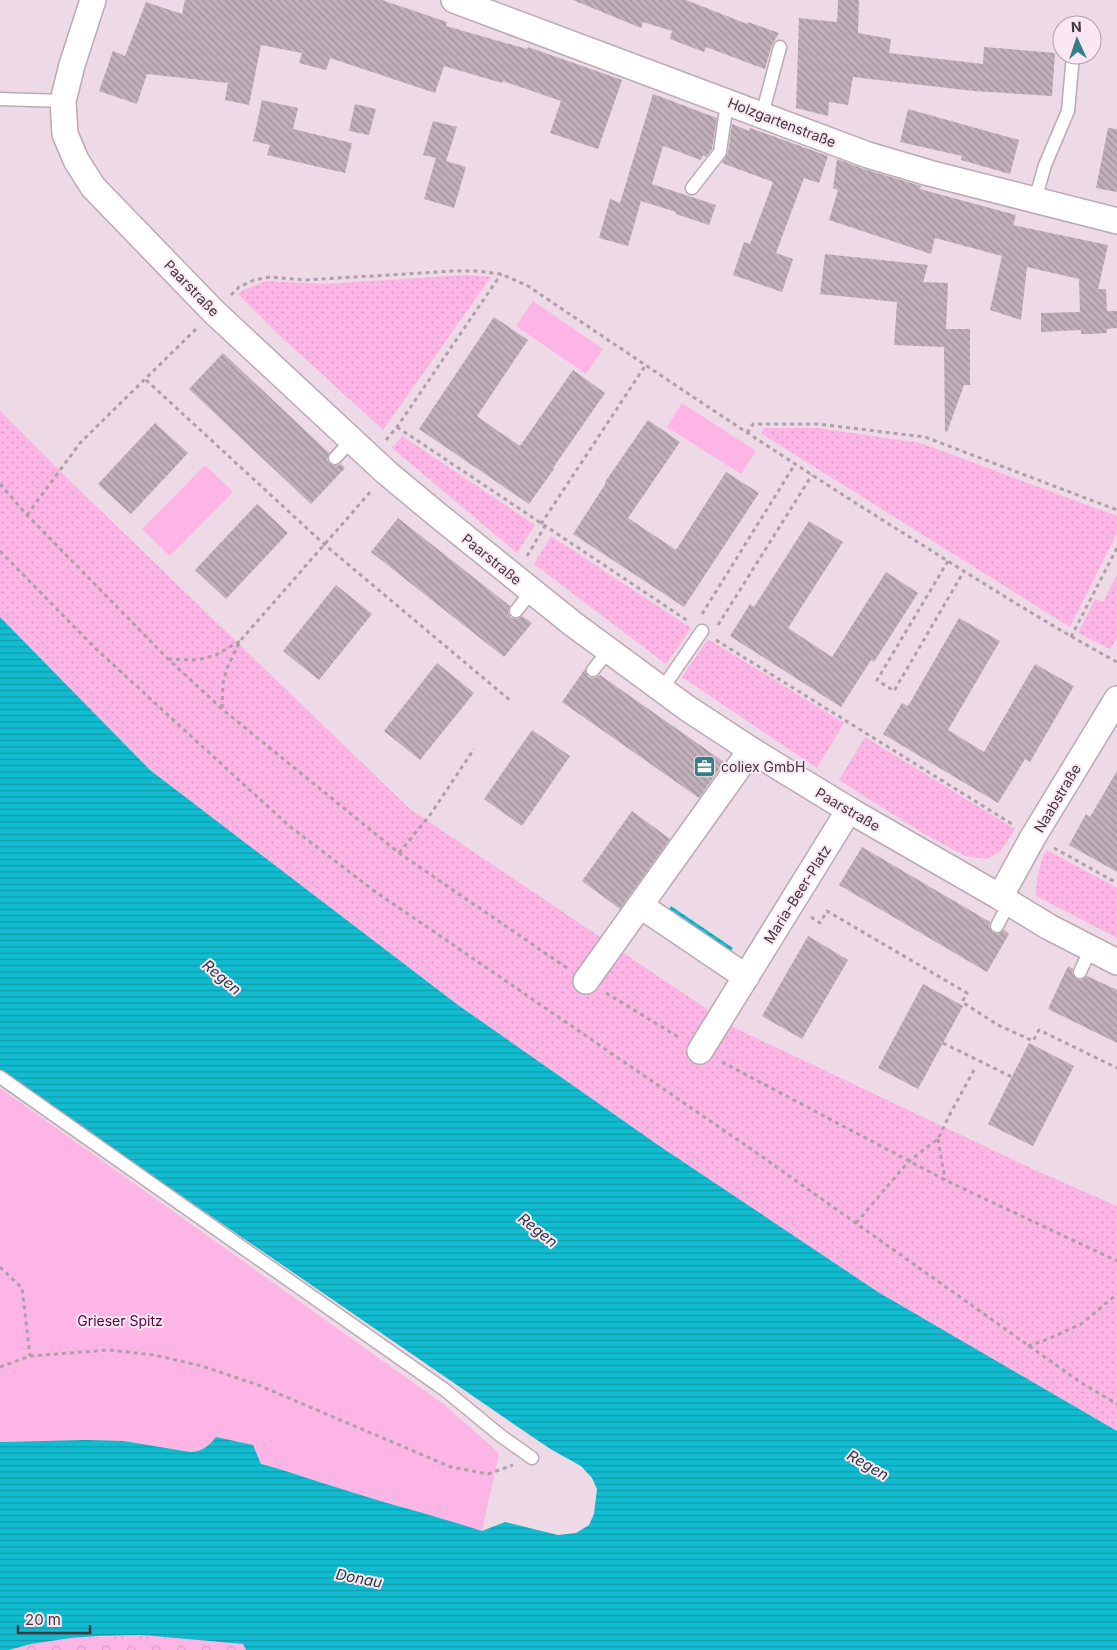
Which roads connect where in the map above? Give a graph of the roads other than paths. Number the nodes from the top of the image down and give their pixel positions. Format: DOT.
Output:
graph roads {
  1 [pos="93,0"];
  2 [pos="454,0"];
  3 [pos="780,47"];
  4 [pos="1071,65"];
  5 [pos="0,99"];
  6 [pos="63,100"];
  7 [pos="727,102"];
  8 [pos="762,115"];
  9 [pos="692,188"];
  10 [pos="1035,200"];
  11 [pos="1117,221"];
  12 [pos="352,440"];
  13 [pos="335,458"];
  14 [pos="523,584"];
  15 [pos="516,611"];
  16 [pos="703,631"];
  17 [pos="609,650"];
  18 [pos="594,670"];
  19 [pos="662,689"];
  20 [pos="1117,699"];
  21 [pos="751,750"];
  22 [pos="849,810"];
  23 [pos="1005,900"];
  24 [pos="641,906"];
  25 [pos="997,926"];
  26 [pos="1091,948"];
  27 [pos="1117,962"];
  28 [pos="1080,972"];
  29 [pos="746,977"];
  30 [pos="586,981"];
  31 [pos="700,1051"];
  32 [pos="0,1077"];
  33 [pos="532,1458"];
  1 -- 6 [label="street, Paarstraße"];
  2 -- 7 [label="street, Holzgartenstraße"];
  3 -- 8 [label="lane"];
  4 -- 10 [label="lane"];
  5 -- 6 [label="lane"];
  6 -- 12 [label="street, Paarstraße"];
  7 -- 8 [label="street, Holzgartenstraße"];
  7 -- 9 [label="lane"];
  8 -- 10 [label="street, Holzgartenstraße"];
  10 -- 11 [label="street, Holzgartenstraße"];
  12 -- 13 [label="lane"];
  12 -- 14 [label="street, Paarstraße"];
  14 -- 15 [label="lane"];
  14 -- 17 [label="street, Paarstraße"];
  16 -- 19 [label="lane"];
  17 -- 18 [label="lane"];
  17 -- 19 [label="street, Paarstraße"];
  19 -- 21 [label="street, Paarstraße"];
  20 -- 23 [label="street, Naabstraße"];
  21 -- 22 [label="street, Paarstraße"];
  21 -- 24 [label="street"];
  22 -- 23 [label="street, Paarstraße"];
  22 -- 29 [label="street, Maria-Beer-Platz"];
  23 -- 25 [label="lane"];
  23 -- 26 [label="street, Paarstraße"];
  24 -- 29 [label="street"];
  24 -- 30 [label="street"];
  26 -- 27 [label="street, Paarstraße"];
  26 -- 28 [label="lane"];
  29 -- 31 [label="street, Maria-Beer-Platz"];
  32 -- 33 [label="lane"];
}
